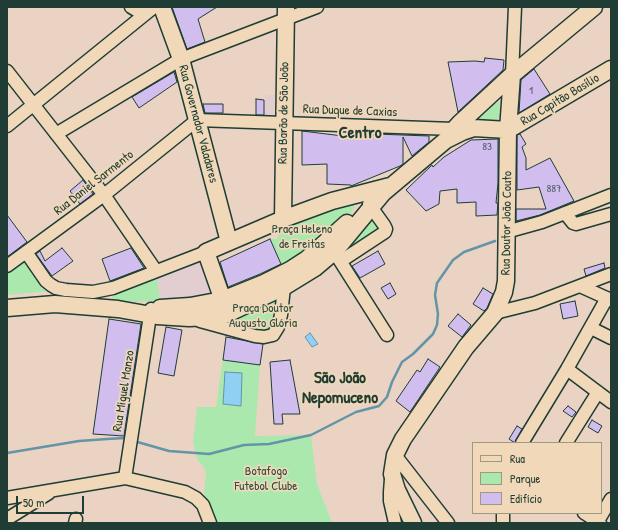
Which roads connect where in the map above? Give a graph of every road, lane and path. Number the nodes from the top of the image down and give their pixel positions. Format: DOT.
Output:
graph roads {
  1 [pos="131,7"];
  2 [pos="154,7"];
  3 [pos="162,7"];
  4 [pos="317,7"];
  5 [pos="515,7"];
  6 [pos="594,7"];
  7 [pos="285,13"];
  8 [pos="144,15"];
  9 [pos="181,59"];
  10 [pos="611,70"];
  11 [pos="7,71"];
  12 [pos="512,75"];
  13 [pos="34,104"];
  14 [pos="197,120"];
  15 [pos="284,123"];
  16 [pos="7,126"];
  17 [pos="508,130"];
  18 [pos="56,134"];
  19 [pos="450,134"];
  20 [pos="392,185"];
  21 [pos="104,194"];
  22 [pos="611,195"];
  23 [pos="372,204"];
  24 [pos="565,213"];
  25 [pos="611,214"];
  26 [pos="283,219"];
  27 [pos="506,232"];
  28 [pos="229,242"];
  29 [pos="335,251"];
  30 [pos="26,252"];
  31 [pos="206,252"];
  32 [pos="7,266"];
  33 [pos="156,271"];
  34 [pos="611,274"];
  35 [pos="580,286"];
  36 [pos="284,287"];
  37 [pos="609,299"];
  38 [pos="225,307"];
  39 [pos="7,308"];
  40 [pos="147,312"];
  41 [pos="495,313"];
  42 [pos="189,318"];
  43 [pos="591,328"];
  44 [pos="387,335"];
  45 [pos="611,338"];
  46 [pos="567,369"];
  47 [pos="598,392"];
  48 [pos="611,402"];
  49 [pos="523,442"];
  50 [pos="567,442"];
  51 [pos="395,455"];
  52 [pos="392,474"];
  53 [pos="125,478"];
  54 [pos="55,489"];
  55 [pos="7,498"];
  56 [pos="611,499"];
  57 [pos="586,514"];
  58 [pos="7,519"];
  59 [pos="599,522"];
  60 [pos="210,523"];
  61 [pos="394,523"];
  62 [pos="413,523"];
  63 [pos="448,523"];
  1 -- 8 [label="street"];
  2 -- 8 [label="street"];
  3 -- 9 [label="main road, Rua Governador Valadares"];
  4 -- 7 [label="street"];
  5 -- 12 [label="street"];
  6 -- 12 [label="main road"];
  7 -- 9 [label="street"];
  7 -- 15 [label="main road, Rua Barão de São João"];
  8 -- 13 [label="street"];
  9 -- 14 [label="main road, Rua Governador Valadares"];
  9 -- 18 [label="street"];
  10 -- 17 [label="main road, Rua Capitão Basílio"];
  11 -- 13 [label="street"];
  12 -- 17 [label="main road, Rua Doutor João Couto"];
  12 -- 19 [label="main road"];
  13 -- 16 [label="street"];
  13 -- 18 [label="street"];
  14 -- 15 [label="street, Rua Duque de Caxias"];
  14 -- 21 [label="street, Rua Daniel Sarmento"];
  14 -- 28 [label="main road, Rua Governador Valadares"];
  15 -- 19 [label="street, Rua Duque de Caxias"];
  15 -- 26 [label="main road, Rua Barão de São João"];
  17 -- 19 [label="main road"];
  17 -- 27 [label="main road, Rua Doutor João Couto"];
  18 -- 21 [label="street"];
  19 -- 20 [label="main road"];
  20 -- 23 [label="main road"];
  20 -- 26 [label="main road"];
  21 -- 30 [label="street, Rua Daniel Sarmento"];
  21 -- 33 [label="street"];
  22 -- 24 [label="street"];
  23 -- 29 [label="main road"];
  23 -- 29 [label="street"];
  24 -- 25 [label="street"];
  24 -- 27 [label="street"];
  26 -- 28 [label="main road"];
  27 -- 41 [label="main road, Rua Doutor João Couto"];
  28 -- 31 [label="main road"];
  29 -- 36 [label="main road"];
  29 -- 38 [label="main road"];
  29 -- 44 [label="street"];
  30 -- 32 [label="street, Rua Daniel Sarmento"];
  30 -- 33 [label="street"];
  31 -- 33 [label="street"];
  31 -- 38 [label="main road"];
  34 -- 35 [label="street"];
  35 -- 37 [label="street"];
  35 -- 41 [label="street"];
  36 -- 38 [label="main road"];
  36 -- 42 [label="street"];
  37 -- 43 [label="street"];
  38 -- 40 [label="main road"];
  38 -- 42 [label="main road"];
  39 -- 40 [label="main road"];
  40 -- 42 [label="main road"];
  40 -- 53 [label="street, Rua Miguel Manzo"];
  41 -- 51 [label="main road, Rua Doutor João Couto"];
  43 -- 45 [label="street"];
  43 -- 46 [label="street"];
  46 -- 47 [label="street"];
  46 -- 49 [label="street"];
  47 -- 48 [label="street"];
  47 -- 50 [label="street"];
  51 -- 52 [label="main road, Rua Doutor João Couto"];
  51 -- 63 [label="street"];
  52 -- 61 [label="street"];
  52 -- 62 [label="main road"];
  53 -- 54 [label="street"];
  53 -- 60 [label="street"];
  54 -- 55 [label="street"];
  54 -- 58 [label="street"];
  56 -- 59 [label="street"];
  57 -- 59 [label="street"];
}
